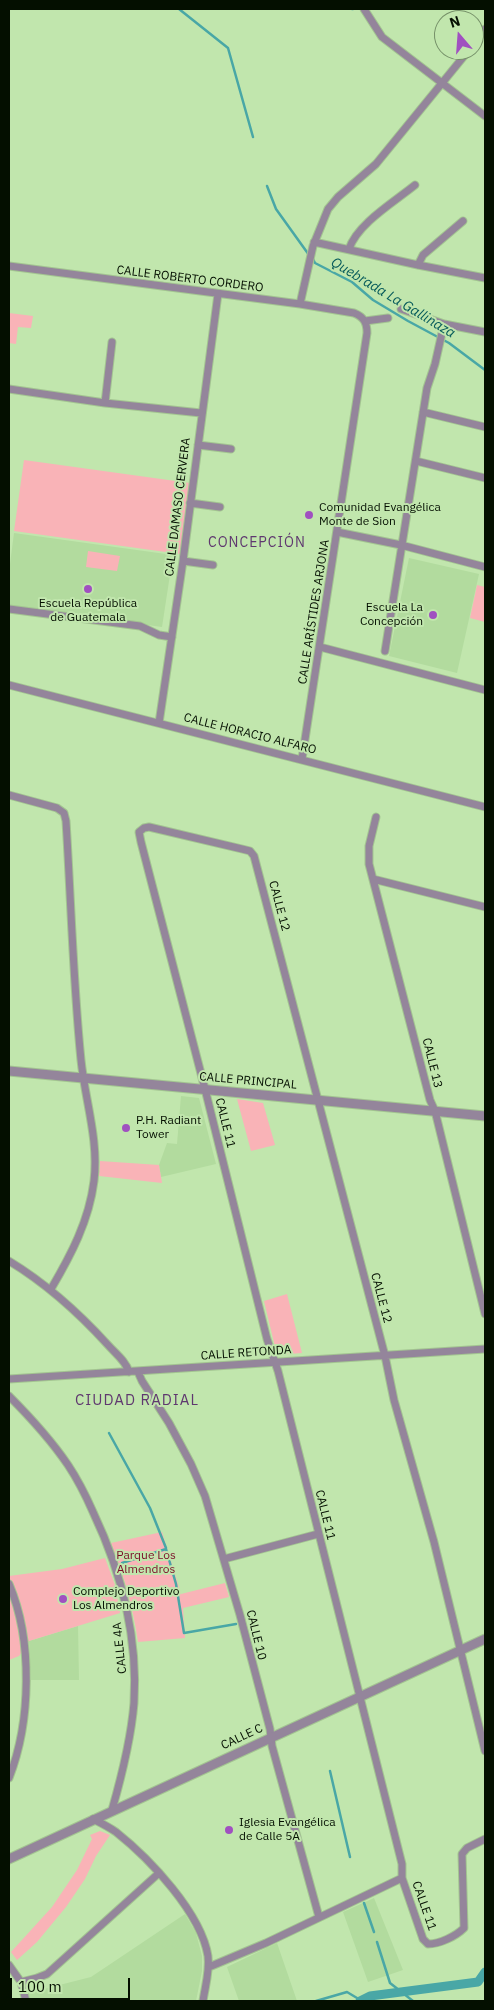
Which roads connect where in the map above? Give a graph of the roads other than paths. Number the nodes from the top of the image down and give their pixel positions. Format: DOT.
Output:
graph roads {
  1 [pos="364,9"];
  2 [pos="461,60"];
  3 [pos="443,84"];
  4 [pos="485,116"];
  5 [pos="414,185"];
  6 [pos="463,221"];
  7 [pos="313,244"];
  8 [pos="349,249"];
  9 [pos="418,265"];
  10 [pos="9,266"];
  11 [pos="485,278"];
  12 [pos="218,294"];
  13 [pos="300,304"];
  14 [pos="401,309"];
  15 [pos="388,318"];
  16 [pos="365,321"];
  17 [pos="443,328"];
  18 [pos="485,332"];
  19 [pos="112,342"];
  20 [pos="9,389"];
  21 [pos="105,403"];
  22 [pos="423,412"];
  23 [pos="201,413"];
  24 [pos="485,427"];
  25 [pos="198,445"];
  26 [pos="231,449"];
  27 [pos="416,461"];
  28 [pos="485,478"];
  29 [pos="190,503"];
  30 [pos="220,507"];
  31 [pos="337,532"];
  32 [pos="400,545"];
  33 [pos="183,561"];
  34 [pos="213,565"];
  35 [pos="485,566"];
  36 [pos="9,608"];
  37 [pos="172,637"];
  38 [pos="320,647"];
  39 [pos="385,651"];
  40 [pos="9,685"];
  41 [pos="485,690"];
  42 [pos="159,723"];
  43 [pos="302,759"];
  44 [pos="9,795"];
  45 [pos="485,807"];
  46 [pos="376,817"];
  47 [pos="250,852"];
  48 [pos="373,879"];
  49 [pos="485,908"];
  50 [pos="9,1071"];
  51 [pos="85,1078"];
  52 [pos="205,1089"];
  53 [pos="318,1100"];
  54 [pos="435,1111"];
  55 [pos="485,1116"];
  56 [pos="9,1261"];
  57 [pos="51,1289"];
  58 [pos="485,1314"];
  59 [pos="485,1349"];
  60 [pos="384,1356"];
  61 [pos="275,1362"];
  62 [pos="129,1372"];
  63 [pos="138,1372"];
  64 [pos="9,1379"];
  65 [pos="9,1396"];
  66 [pos="318,1534"];
  67 [pos="224,1559"];
  68 [pos="9,1584"];
  69 [pos="485,1639"];
  70 [pos="459,1650"];
  71 [pos="359,1698"];
  72 [pos="271,1737"];
  73 [pos="485,1751"];
  74 [pos="9,1778"];
  75 [pos="112,1810"];
  76 [pos="93,1819"];
  77 [pos="485,1838"];
  78 [pos="9,1859"];
  79 [pos="159,1874"];
  80 [pos="402,1878"];
  81 [pos="319,1917"];
  82 [pos="9,1966"];
  83 [pos="209,1967"];
  84 [pos="21,1982"];
  85 [pos="26,2001"];
  86 [pos="203,2001"];
  1 -- 3 [label="street"];
  2 -- 3 [label="street"];
  3 -- 4 [label="street"];
  3 -- 7 [label="street"];
  5 -- 8 [label="street"];
  6 -- 9 [label="street"];
  7 -- 8 [label="street"];
  7 -- 13 [label="street"];
  8 -- 9 [label="street"];
  9 -- 11 [label="street"];
  10 -- 12 [label="street, CALLE ROBERTO CORDERO"];
  12 -- 13 [label="street, CALLE ROBERTO CORDERO"];
  12 -- 23 [label="street, CALLE DAMASO CERVERA"];
  13 -- 16 [label="street, CALLE ROBERTO CORDERO"];
  14 -- 17 [label="street"];
  15 -- 16 [label="street"];
  16 -- 31 [label="street, CALLE ARÍSTIDES ARJONA"];
  17 -- 18 [label="street"];
  17 -- 22 [label="street"];
  19 -- 21 [label="street"];
  20 -- 21 [label="street"];
  21 -- 23 [label="street"];
  22 -- 24 [label="street"];
  22 -- 27 [label="street"];
  23 -- 25 [label="street, CALLE DAMASO CERVERA"];
  25 -- 26 [label="street"];
  25 -- 29 [label="street, CALLE DAMASO CERVERA"];
  27 -- 28 [label="street"];
  27 -- 32 [label="street"];
  29 -- 30 [label="street"];
  29 -- 33 [label="street, CALLE DAMASO CERVERA"];
  31 -- 32 [label="street"];
  31 -- 38 [label="street, CALLE ARÍSTIDES ARJONA"];
  32 -- 35 [label="street"];
  32 -- 39 [label="street"];
  33 -- 34 [label="street"];
  33 -- 37 [label="street, CALLE DAMASO CERVERA"];
  36 -- 37 [label="street"];
  37 -- 42 [label="street, CALLE DAMASO CERVERA"];
  38 -- 41 [label="street"];
  38 -- 43 [label="street, CALLE ARÍSTIDES ARJONA"];
  40 -- 42 [label="street, CALLE HORACIO ALFARO"];
  42 -- 43 [label="street, CALLE HORACIO ALFARO"];
  43 -- 45 [label="street, CALLE HORACIO ALFARO"];
  44 -- 51 [label="street"];
  46 -- 48 [label="street, CALLE 13"];
  47 -- 52 [label="street, CALLE 11"];
  47 -- 53 [label="street, CALLE 12"];
  48 -- 49 [label="street"];
  48 -- 54 [label="street, CALLE 13"];
  50 -- 51 [label="street, CALLE PRINCIPAL"];
  51 -- 52 [label="street, CALLE PRINCIPAL"];
  51 -- 57 [label="street"];
  52 -- 53 [label="street, CALLE PRINCIPAL"];
  52 -- 61 [label="street, CALLE 11"];
  53 -- 54 [label="street, CALLE PRINCIPAL"];
  53 -- 60 [label="street, CALLE 12"];
  54 -- 55 [label="street, CALLE PRINCIPAL"];
  54 -- 58 [label="street, CALLE 13"];
  56 -- 57 [label="street"];
  57 -- 62 [label="street"];
  59 -- 60 [label="street, CALLE RETONDA"];
  60 -- 61 [label="street, CALLE RETONDA"];
  60 -- 70 [label="street, CALLE 12"];
  61 -- 63 [label="street, CALLE RETONDA"];
  61 -- 66 [label="street, CALLE 11"];
  62 -- 63 [label="street, CALLE RETONDA"];
  62 -- 64 [label="street, CALLE RETONDA"];
  63 -- 67 [label="street, CALLE 10"];
  65 -- 75 [label="street, CALLE 4A"];
  66 -- 67 [label="street"];
  66 -- 71 [label="street, CALLE 11"];
  67 -- 72 [label="street, CALLE 10"];
  68 -- 74 [label="street"];
  69 -- 70 [label="street, CALLE C"];
  70 -- 71 [label="street, CALLE C"];
  70 -- 73 [label="street, CALLE 12"];
  71 -- 72 [label="street, CALLE C"];
  71 -- 80 [label="street, CALLE 11"];
  72 -- 75 [label="street, CALLE C"];
  72 -- 81 [label="street, CALLE 10"];
  75 -- 76 [label="street, CALLE C"];
  76 -- 78 [label="street, CALLE C"];
  76 -- 79 [label="street"];
  77 -- 80 [label="street, CALLE 11"];
  79 -- 83 [label="street"];
  79 -- 84 [label="street"];
  80 -- 81 [label="street"];
  81 -- 83 [label="street"];
  82 -- 84 [label="street"];
  83 -- 86 [label="street"];
  84 -- 85 [label="street"];
}
